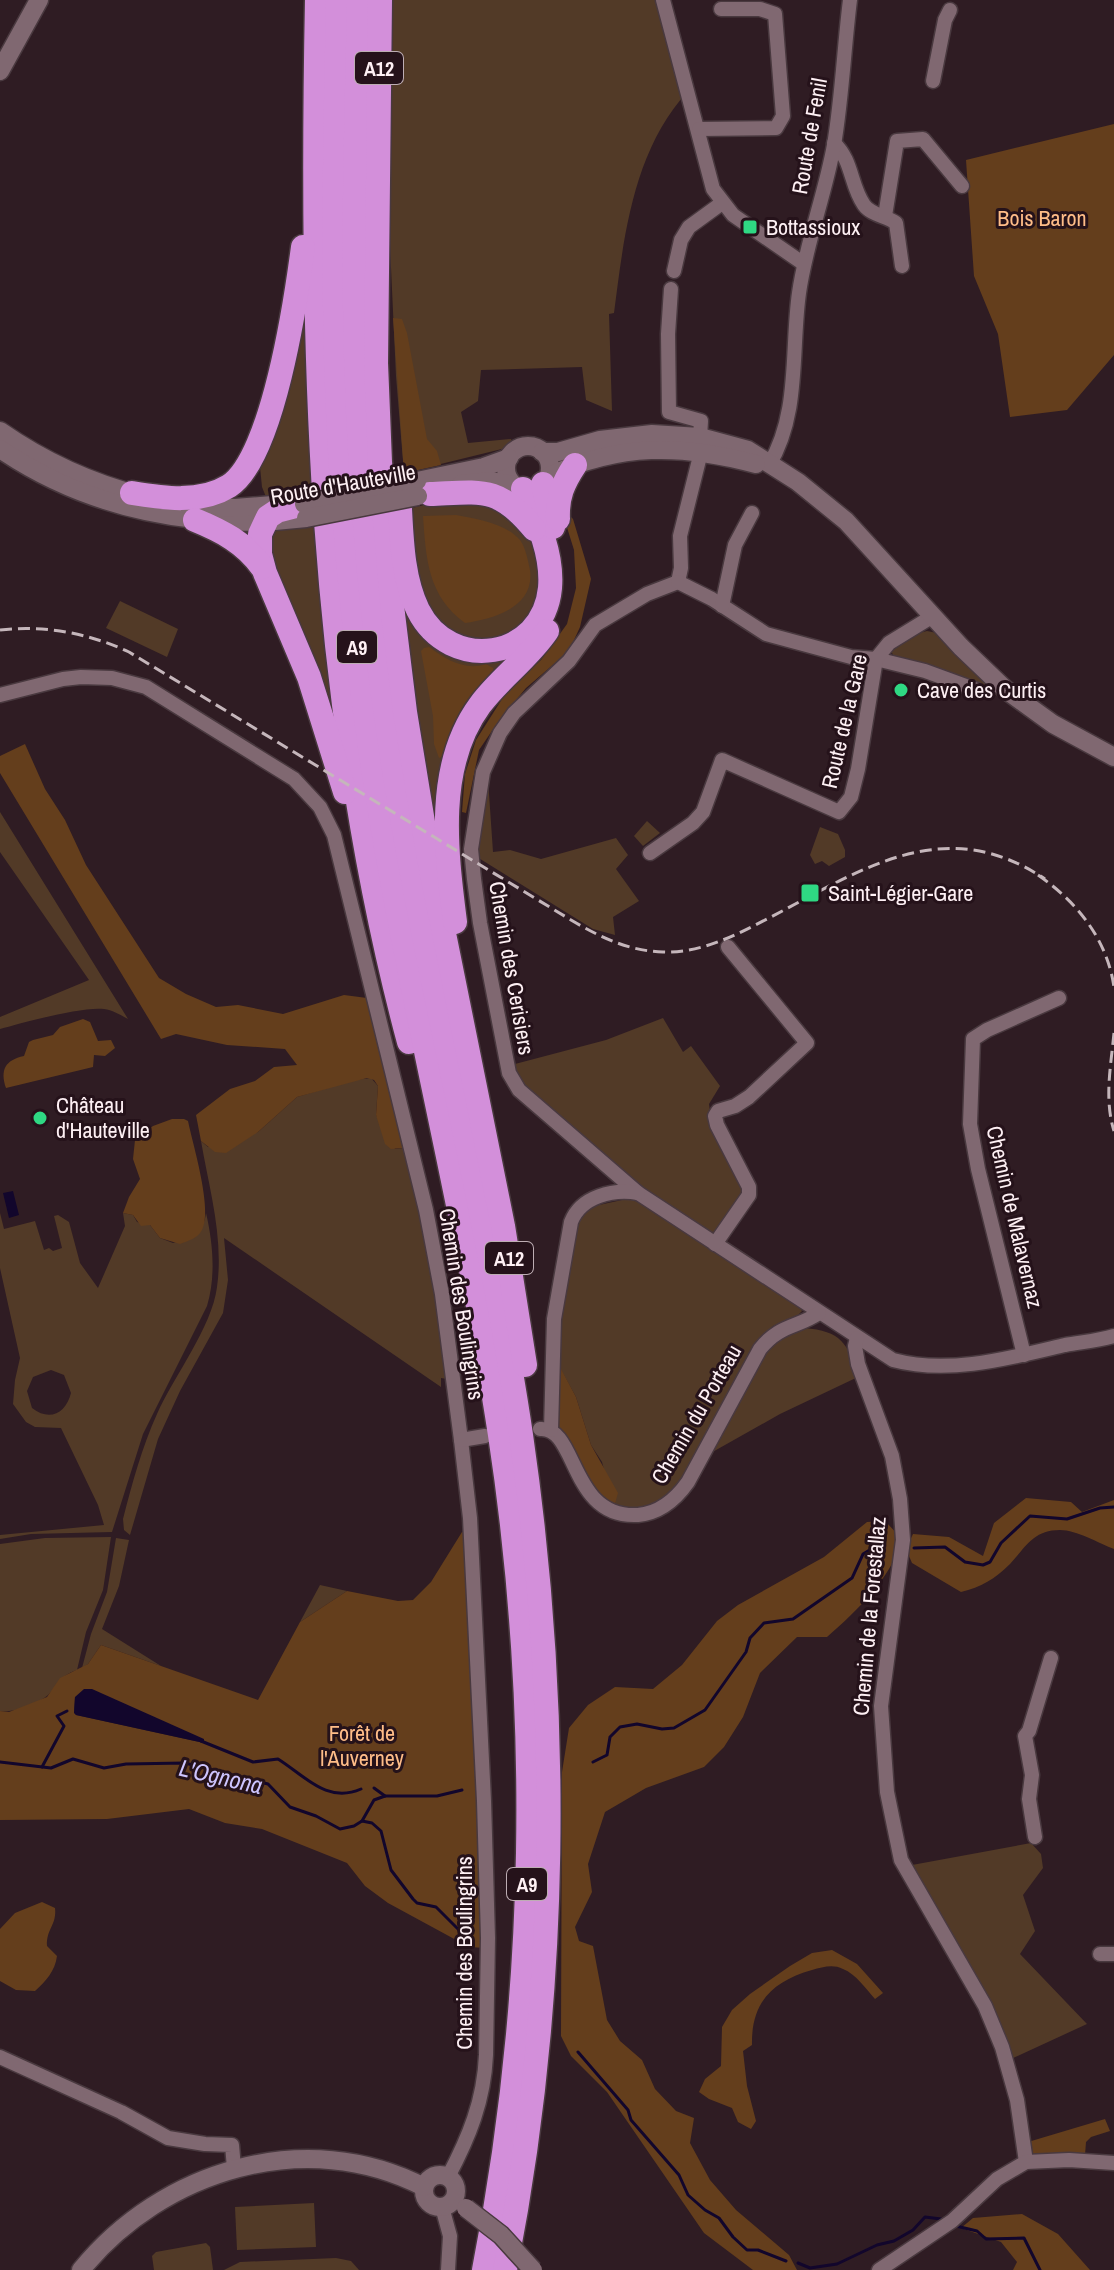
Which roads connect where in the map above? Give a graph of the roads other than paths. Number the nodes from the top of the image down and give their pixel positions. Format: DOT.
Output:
graph roads {
  1 [pos="39,0"];
  2 [pos="317,0"];
  3 [pos="338,0"];
  4 [pos="359,0"];
  5 [pos="380,0"];
  6 [pos="663,0"];
  7 [pos="850,0"];
  8 [pos="951,5"];
  9 [pos="721,9"];
  10 [pos="948,42"];
  11 [pos="0,71"];
  12 [pos="933,81"];
  13 [pos="699,129"];
  14 [pos="834,143"];
  15 [pos="313,174"];
  16 [pos="962,186"];
  17 [pos="722,203"];
  18 [pos="885,216"];
  19 [pos="377,221"];
  20 [pos="804,264"];
  21 [pos="902,266"];
  22 [pos="674,271"];
  23 [pos="671,289"];
  24 [pos="0,431"];
  25 [pos="701,444"];
  26 [pos="0,449"];
  27 [pos="542,452"];
  28 [pos="509,458"];
  29 [pos="575,465"];
  30 [pos="769,465"];
  31 [pos="532,483"];
  32 [pos="421,490"];
  33 [pos="132,493"];
  34 [pos="305,511"];
  35 [pos="752,513"];
  36 [pos="195,520"];
  37 [pos="264,522"];
  38 [pos="552,547"];
  39 [pos="265,573"];
  40 [pos="678,582"];
  41 [pos="722,606"];
  42 [pos="933,616"];
  43 [pos="876,659"];
  44 [pos="977,690"];
  45 [pos="0,695"];
  46 [pos="1114,757"];
  47 [pos="650,853"];
  48 [pos="728,947"];
  49 [pos="389,965"];
  50 [pos="1059,998"];
  51 [pos="473,1075"];
  52 [pos="638,1193"];
  53 [pos="715,1244"];
  54 [pos="474,1284"];
  55 [pos="819,1313"];
  56 [pos="1114,1336"];
  57 [pos="857,1338"];
  58 [pos="1024,1355"];
  59 [pos="485,1436"];
  60 [pos="461,1440"];
  61 [pos="542,1626"];
  62 [pos="1051,1658"];
  63 [pos="1035,1837"];
  64 [pos="0,2057"];
  65 [pos="1026,2162"];
  66 [pos="1114,2163"];
  67 [pos="234,2168"];
  68 [pos="448,2177"];
  69 [pos="424,2187"];
  70 [pos="454,2205"];
  71 [pos="81,2270"];
  72 [pos="448,2270"];
  73 [pos="484,2270"];
  74 [pos="505,2270"];
  75 [pos="533,2270"];
  76 [pos="879,2270"];
  1 -- 11 [label="main road"];
  2 -- 15 [label="highway"];
  3 -- 54 [label="highway, A9"];
  4 -- 61 [label="highway, A9"];
  5 -- 19 [label="highway, A12"];
  6 -- 13 [label="street"];
  7 -- 14 [label="street, Route de Fenil"];
  8 -- 10 [label="street"];
  8 -- 12 [label="street"];
  9 -- 13 [label="street"];
  13 -- 17 [label="street"];
  14 -- 18 [label="street"];
  14 -- 20 [label="street, Route de Fenil"];
  15 -- 33 [label="highway"];
  15 -- 49 [label="highway"];
  16 -- 18 [label="street"];
  17 -- 20 [label="street"];
  17 -- 22 [label="street"];
  18 -- 21 [label="street"];
  19 -- 38 [label="highway"];
  19 -- 51 [label="highway, A12"];
  20 -- 30 [label="street, Route de Fenil"];
  23 -- 25 [label="street"];
  24 -- 33 [label="main road, Route d'Hauteville"];
  25 -- 27 [label="main road, Route d'Hauteville"];
  25 -- 29 [label="main road, Route d'Hauteville"];
  25 -- 30 [label="main road, Route d'Hauteville"];
  25 -- 40 [label="street"];
  26 -- 36 [label="main road, Route d'Hauteville"];
  27 -- 28 [label="main road"];
  27 -- 31 [label="main road"];
  28 -- 31 [label="main road"];
  28 -- 32 [label="main road, Route d'Hauteville"];
  29 -- 31 [label="main road, Route d'Hauteville"];
  29 -- 38 [label="highway"];
  30 -- 42 [label="main road"];
  31 -- 32 [label="main road, Route d'Hauteville"];
  31 -- 38 [label="highway"];
  32 -- 34 [label="main road, Route d'Hauteville, bridge"];
  32 -- 38 [label="highway"];
  33 -- 34 [label="main road, Route d'Hauteville"];
  34 -- 37 [label="highway"];
  35 -- 41 [label="street"];
  36 -- 37 [label="main road, Route d'Hauteville"];
  36 -- 39 [label="highway"];
  37 -- 39 [label="highway"];
  38 -- 51 [label="highway"];
  39 -- 49 [label="highway"];
  40 -- 41 [label="street"];
  40 -- 52 [label="street, Chemin des Cerisiers"];
  41 -- 43 [label="street"];
  42 -- 43 [label="street, Route de la Gare"];
  42 -- 46 [label="main road"];
  43 -- 44 [label="street"];
  43 -- 47 [label="street, Route de la Gare"];
  45 -- 60 [label="street, Chemin des Boulingrins"];
  48 -- 53 [label="street"];
  49 -- 54 [label="highway"];
  50 -- 58 [label="street, Chemin de Malavernaz"];
  51 -- 61 [label="highway, A12"];
  52 -- 53 [label="street, Chemin des Cerisiers"];
  52 -- 55 [label="street, Chemin du Porteau"];
  53 -- 55 [label="street, Chemin des Cerisiers"];
  54 -- 73 [label="highway, A9"];
  55 -- 57 [label="street, Chemin des Cerisiers"];
  56 -- 58 [label="street, Chemin des Cerisiers"];
  57 -- 58 [label="street, Chemin des Cerisiers"];
  57 -- 65 [label="street, Chemin de la Forestallaz"];
  59 -- 60 [label="street"];
  60 -- 68 [label="street, Chemin des Boulingrins"];
  61 -- 74 [label="highway, A9"];
  62 -- 63 [label="street"];
  64 -- 67 [label="street"];
  65 -- 66 [label="street"];
  65 -- 76 [label="street"];
  67 -- 69 [label="main road"];
  67 -- 71 [label="main road"];
  68 -- 69 [label="main road"];
  68 -- 70 [label="main road"];
  69 -- 70 [label="main road"];
  70 -- 72 [label="street"];
  70 -- 75 [label="main road, bridge"];
}
